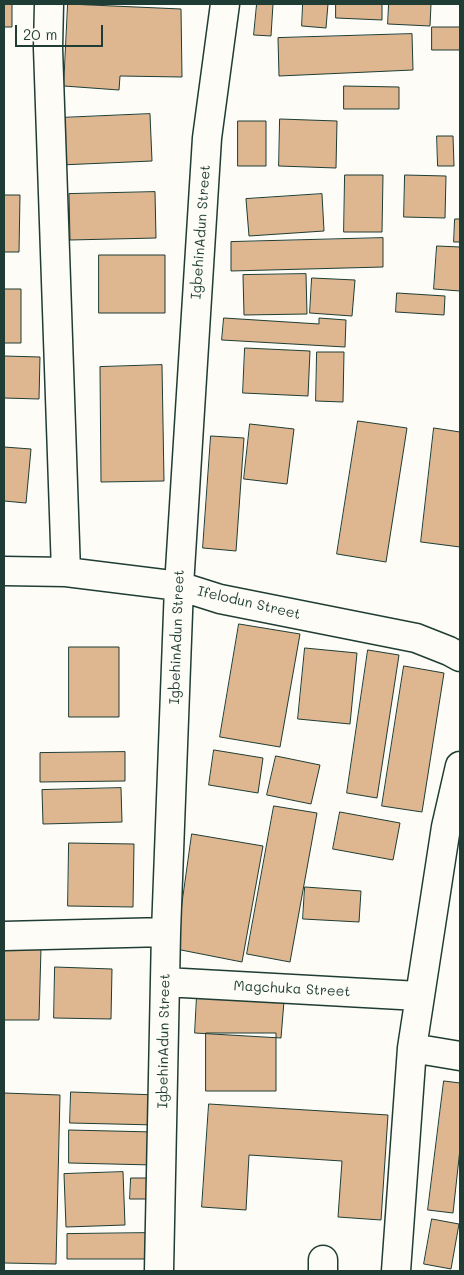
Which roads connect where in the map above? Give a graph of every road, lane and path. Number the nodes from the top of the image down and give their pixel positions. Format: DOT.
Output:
graph roads {
  1 [pos="49,4"];
  2 [pos="225,4"];
  3 [pos="4,571"];
  4 [pos="66,572"];
  5 [pos="179,586"];
  6 [pos="460,657"];
  7 [pos="460,766"];
  8 [pos="166,932"];
  9 [pos="4,936"];
  10 [pos="166,982"];
  11 [pos="419,996"];
  12 [pos="412,1048"];
  13 [pos="460,1056"];
  14 [pos="159,1271"];
  15 [pos="396,1271"];
  1 -- 4 [label="street"];
  2 -- 5 [label="street, IgbehinAdun Street"];
  3 -- 4 [label="street, Ifelodun Street"];
  4 -- 5 [label="street, Ifelodun Street"];
  5 -- 6 [label="street, Ifelodun Street"];
  5 -- 8 [label="street, IgbehinAdun Street"];
  7 -- 11 [label="street"];
  8 -- 9 [label="street"];
  8 -- 10 [label="street, IgbehinAdun Street"];
  10 -- 11 [label="street, Magchuka Street"];
  10 -- 14 [label="street, IgbehinAdun Street"];
  11 -- 12 [label="street"];
  12 -- 13 [label="street"];
  12 -- 15 [label="street"];
}
